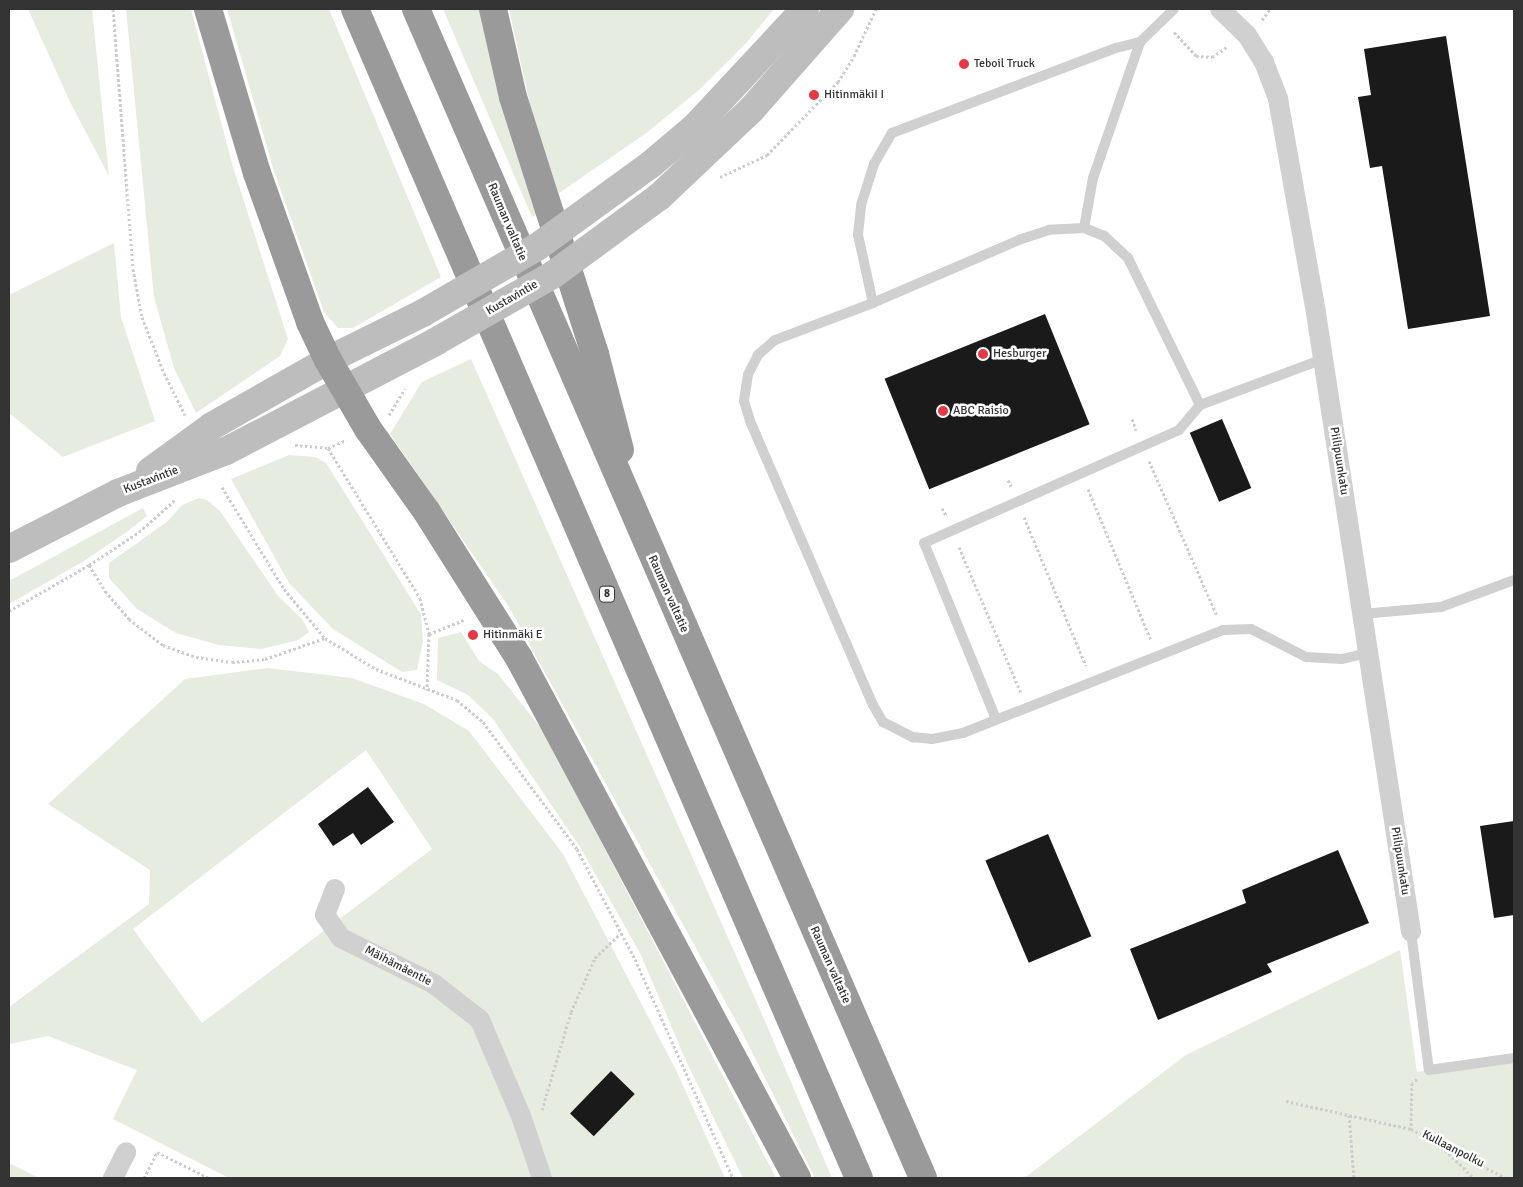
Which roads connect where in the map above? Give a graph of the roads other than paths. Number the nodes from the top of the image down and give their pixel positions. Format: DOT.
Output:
graph roads {
  1 [pos="208,9"];
  2 [pos="355,9"];
  3 [pos="416,9"];
  4 [pos="493,9"];
  5 [pos="805,9"];
  6 [pos="840,9"];
  7 [pos="1174,9"];
  8 [pos="1220,9"];
  9 [pos="1140,42"];
  10 [pos="1084,228"];
  11 [pos="873,303"];
  12 [pos="1323,359"];
  13 [pos="328,360"];
  14 [pos="345,392"];
  15 [pos="1200,405"];
  16 [pos="118,493"];
  17 [pos="641,534"];
  18 [pos="9,549"];
  19 [pos="1514,580"];
  20 [pos="1362,614"];
  21 [pos="1368,653"];
  22 [pos="996,719"];
  23 [pos="335,889"];
  24 [pos="1411,932"];
  25 [pos="1514,1058"];
  26 [pos="126,1152"];
  27 [pos="113,1178"];
  28 [pos="542,1178"];
  29 [pos="797,1178"];
  30 [pos="859,1178"];
  31 [pos="922,1178"];
  1 -- 13 [label="highway"];
  2 -- 30 [label="highway, 8"];
  3 -- 17 [label="highway, Rauman valtatie"];
  4 -- 17 [label="highway"];
  5 -- 13 [label="main road, Kustavintie, bridge"];
  6 -- 14 [label="main road, Kustavintie, bridge"];
  7 -- 9 [label="lane"];
  8 -- 12 [label="street, Piilipuunkatu"];
  9 -- 10 [label="lane"];
  9 -- 11 [label="lane"];
  10 -- 11 [label="lane"];
  10 -- 15 [label="lane"];
  11 -- 22 [label="lane"];
  12 -- 15 [label="lane"];
  12 -- 20 [label="street, Piilipuunkatu"];
  13 -- 14 [label="highway"];
  13 -- 16 [label="main road, Kustavintie"];
  14 -- 16 [label="main road, Kustavintie"];
  14 -- 29 [label="highway"];
  15 -- 22 [label="lane"];
  16 -- 18 [label="main road, Kustavintie"];
  17 -- 31 [label="highway, Rauman valtatie"];
  19 -- 20 [label="lane"];
  20 -- 21 [label="street, Piilipuunkatu"];
  21 -- 22 [label="lane"];
  21 -- 24 [label="street, Piilipuunkatu"];
  23 -- 28 [label="street, Mäihämäentie"];
  24 -- 25 [label="lane"];
  26 -- 27 [label="street"];
}
